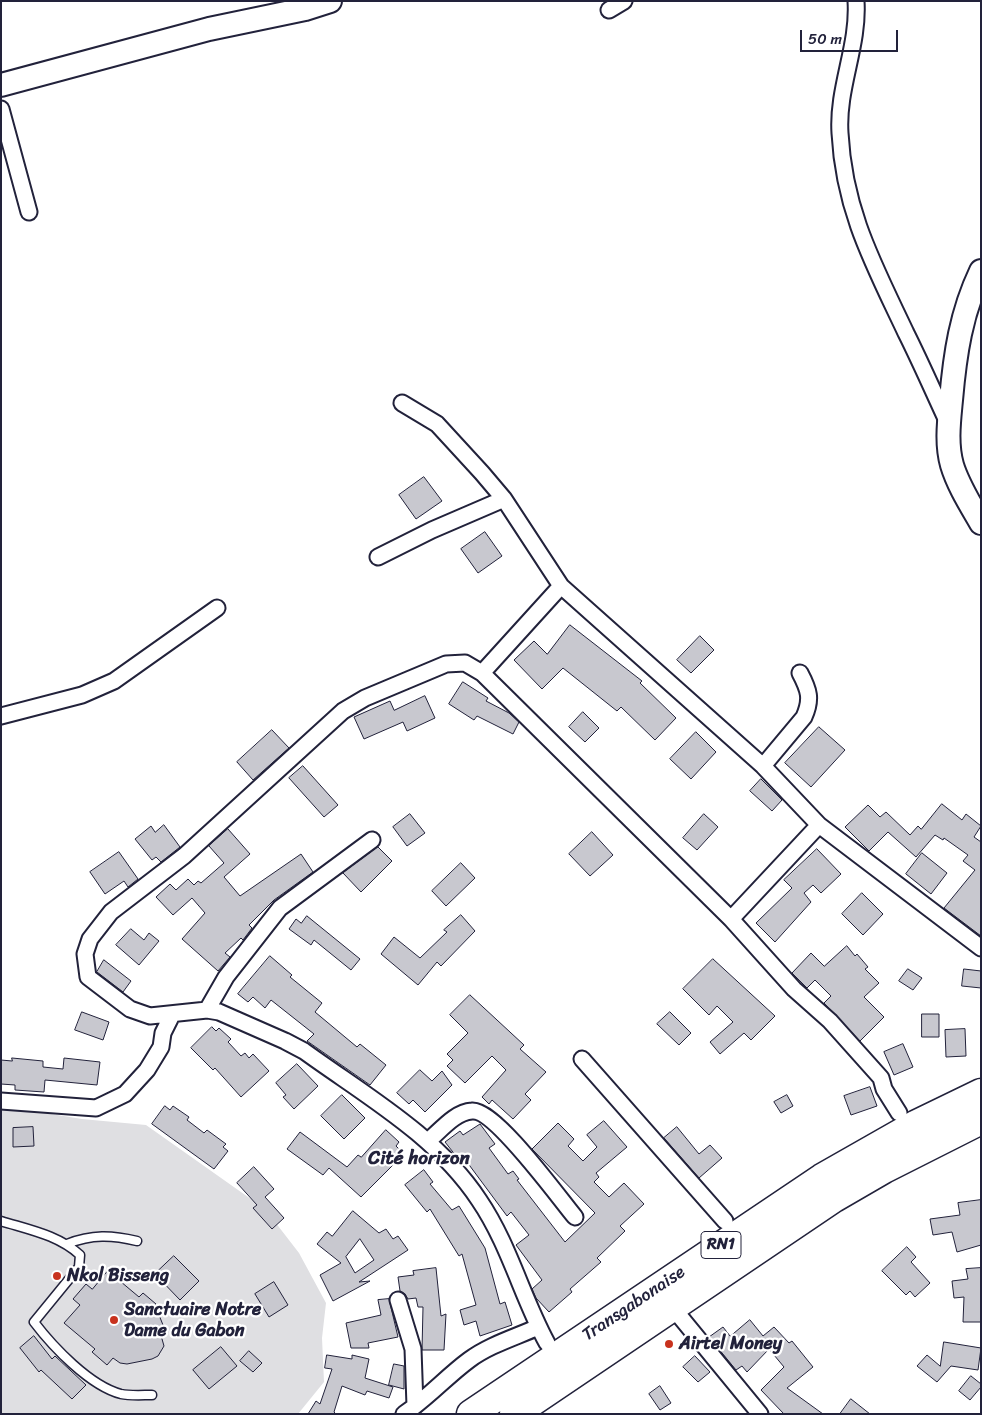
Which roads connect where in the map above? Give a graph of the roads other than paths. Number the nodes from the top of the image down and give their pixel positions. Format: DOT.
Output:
graph roads {
  1 [pos="330,1"];
  2 [pos="624,1"];
  3 [pos="856,1"];
  4 [pos="298,5"];
  5 [pos="610,10"];
  6 [pos="1,85"];
  7 [pos="1,109"];
  8 [pos="29,212"];
  9 [pos="981,271"];
  10 [pos="402,403"];
  11 [pos="949,424"];
  12 [pos="504,498"];
  13 [pos="981,523"];
  14 [pos="378,558"];
  15 [pos="561,586"];
  16 [pos="216,608"];
  17 [pos="482,673"];
  18 [pos="800,674"];
  19 [pos="1,716"];
  20 [pos="763,766"];
  21 [pos="819,825"];
  22 [pos="372,840"];
  23 [pos="731,918"];
  24 [pos="981,948"];
  25 [pos="206,1010"];
  26 [pos="172,1015"];
  27 [pos="582,1059"];
  28 [pos="981,1093"];
  29 [pos="1,1101"];
  30 [pos="899,1113"];
  31 [pos="981,1120"];
  32 [pos="428,1140"];
  33 [pos="576,1217"];
  34 [pos="1,1221"];
  35 [pos="725,1221"];
  36 [pos="137,1241"];
  37 [pos="67,1244"];
  38 [pos="398,1300"];
  39 [pos="673,1308"];
  40 [pos="538,1328"];
  41 [pos="547,1343"];
  42 [pos="152,1395"];
  43 [pos="410,1410"];
  44 [pos="471,1414"];
  45 [pos="514,1414"];
  46 [pos="760,1414"];
  1 -- 4 [label="street"];
  2 -- 5 [label="street"];
  3 -- 11 [label="street"];
  4 -- 6 [label="street"];
  7 -- 8 [label="street"];
  9 -- 11 [label="street"];
  10 -- 12 [label="street"];
  11 -- 13 [label="street"];
  12 -- 14 [label="street"];
  12 -- 15 [label="street"];
  15 -- 17 [label="street"];
  15 -- 20 [label="street"];
  16 -- 19 [label="street"];
  17 -- 23 [label="street"];
  17 -- 26 [label="street"];
  18 -- 20 [label="street"];
  20 -- 21 [label="street"];
  21 -- 23 [label="street"];
  21 -- 24 [label="street"];
  22 -- 25 [label="street"];
  23 -- 30 [label="street"];
  25 -- 26 [label="street"];
  25 -- 32 [label="street"];
  26 -- 29 [label="street"];
  27 -- 35 [label="street"];
  28 -- 44 [label="highway, Transgabonaise / RN1"];
  31 -- 39 [label="highway, Transgabonaise / RN1"];
  32 -- 33 [label="street"];
  32 -- 40 [label="street"];
  34 -- 37 [label="lane"];
  36 -- 37 [label="lane"];
  37 -- 42 [label="lane"];
  38 -- 43 [label="street"];
  39 -- 45 [label="highway, Transgabonaise / RN1"];
  39 -- 46 [label="street"];
  40 -- 41 [label="street"];
  40 -- 43 [label="street"];
}
